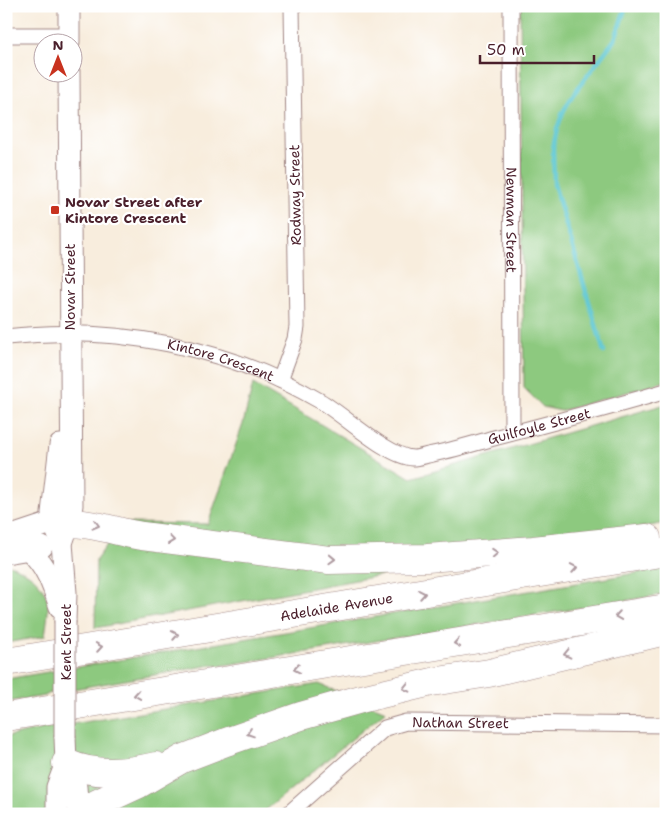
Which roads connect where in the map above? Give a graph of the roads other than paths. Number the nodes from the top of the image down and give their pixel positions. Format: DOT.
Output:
graph roads {
  1 [pos="69,6"];
  2 [pos="292,6"];
  3 [pos="511,6"];
  4 [pos="69,32"];
  5 [pos="6,35"];
  6 [pos="32,37"];
  7 [pos="69,82"];
  8 [pos="70,334"];
  9 [pos="6,337"];
  10 [pos="280,380"];
  11 [pos="666,391"];
  12 [pos="512,433"];
  13 [pos="413,458"];
  14 [pos="62,529"];
  15 [pos="666,535"];
  16 [pos="6,538"];
  17 [pos="29,550"];
  18 [pos="666,552"];
  19 [pos="6,553"];
  20 [pos="666,608"];
  21 [pos="65,621"];
  22 [pos="666,631"];
  23 [pos="6,662"];
  24 [pos="53,709"];
  25 [pos="6,717"];
  26 [pos="6,723"];
  27 [pos="666,725"];
  28 [pos="66,750"];
  29 [pos="182,760"];
  30 [pos="57,814"];
  31 [pos="78,814"];
  32 [pos="88,814"];
  33 [pos="288,814"];
  1 -- 4 [label="main road"];
  2 -- 10 [label="street, Rodway Street"];
  3 -- 12 [label="street, Newman Street"];
  5 -- 6 [label="street"];
  7 -- 8 [label="main road, Novar Street"];
  8 -- 9 [label="street, Kintore Crescent"];
  8 -- 10 [label="street, Kintore Crescent"];
  8 -- 14 [label="main road, Novar Street"];
  10 -- 13 [label="street, Kintore Crescent"];
  11 -- 12 [label="street, Guilfoyle Street"];
  12 -- 13 [label="street, Guilfoyle Street"];
  14 -- 15 [label="highway, one-way"];
  14 -- 16 [label="main road"];
  14 -- 17 [label="main road"];
  14 -- 21 [label="main road, Kent Street"];
  17 -- 19 [label="main road"];
  17 -- 21 [label="main road"];
  23 -- 18 [label="highway, Adelaide Avenue, one-way"];
  20 -- 24 [label="highway, one-way"];
  21 -- 28 [label="main road, Kent Street, bridge"];
  22 -- 29 [label="highway, one-way"];
  24 -- 25 [label="highway"];
  24 -- 26 [label="highway"];
  27 -- 33 [label="street, Nathan Street"];
  28 -- 29 [label="highway"];
  28 -- 30 [label="main road, Kent Street"];
  28 -- 31 [label="main road, Kent Street"];
  29 -- 32 [label="highway"];
}
